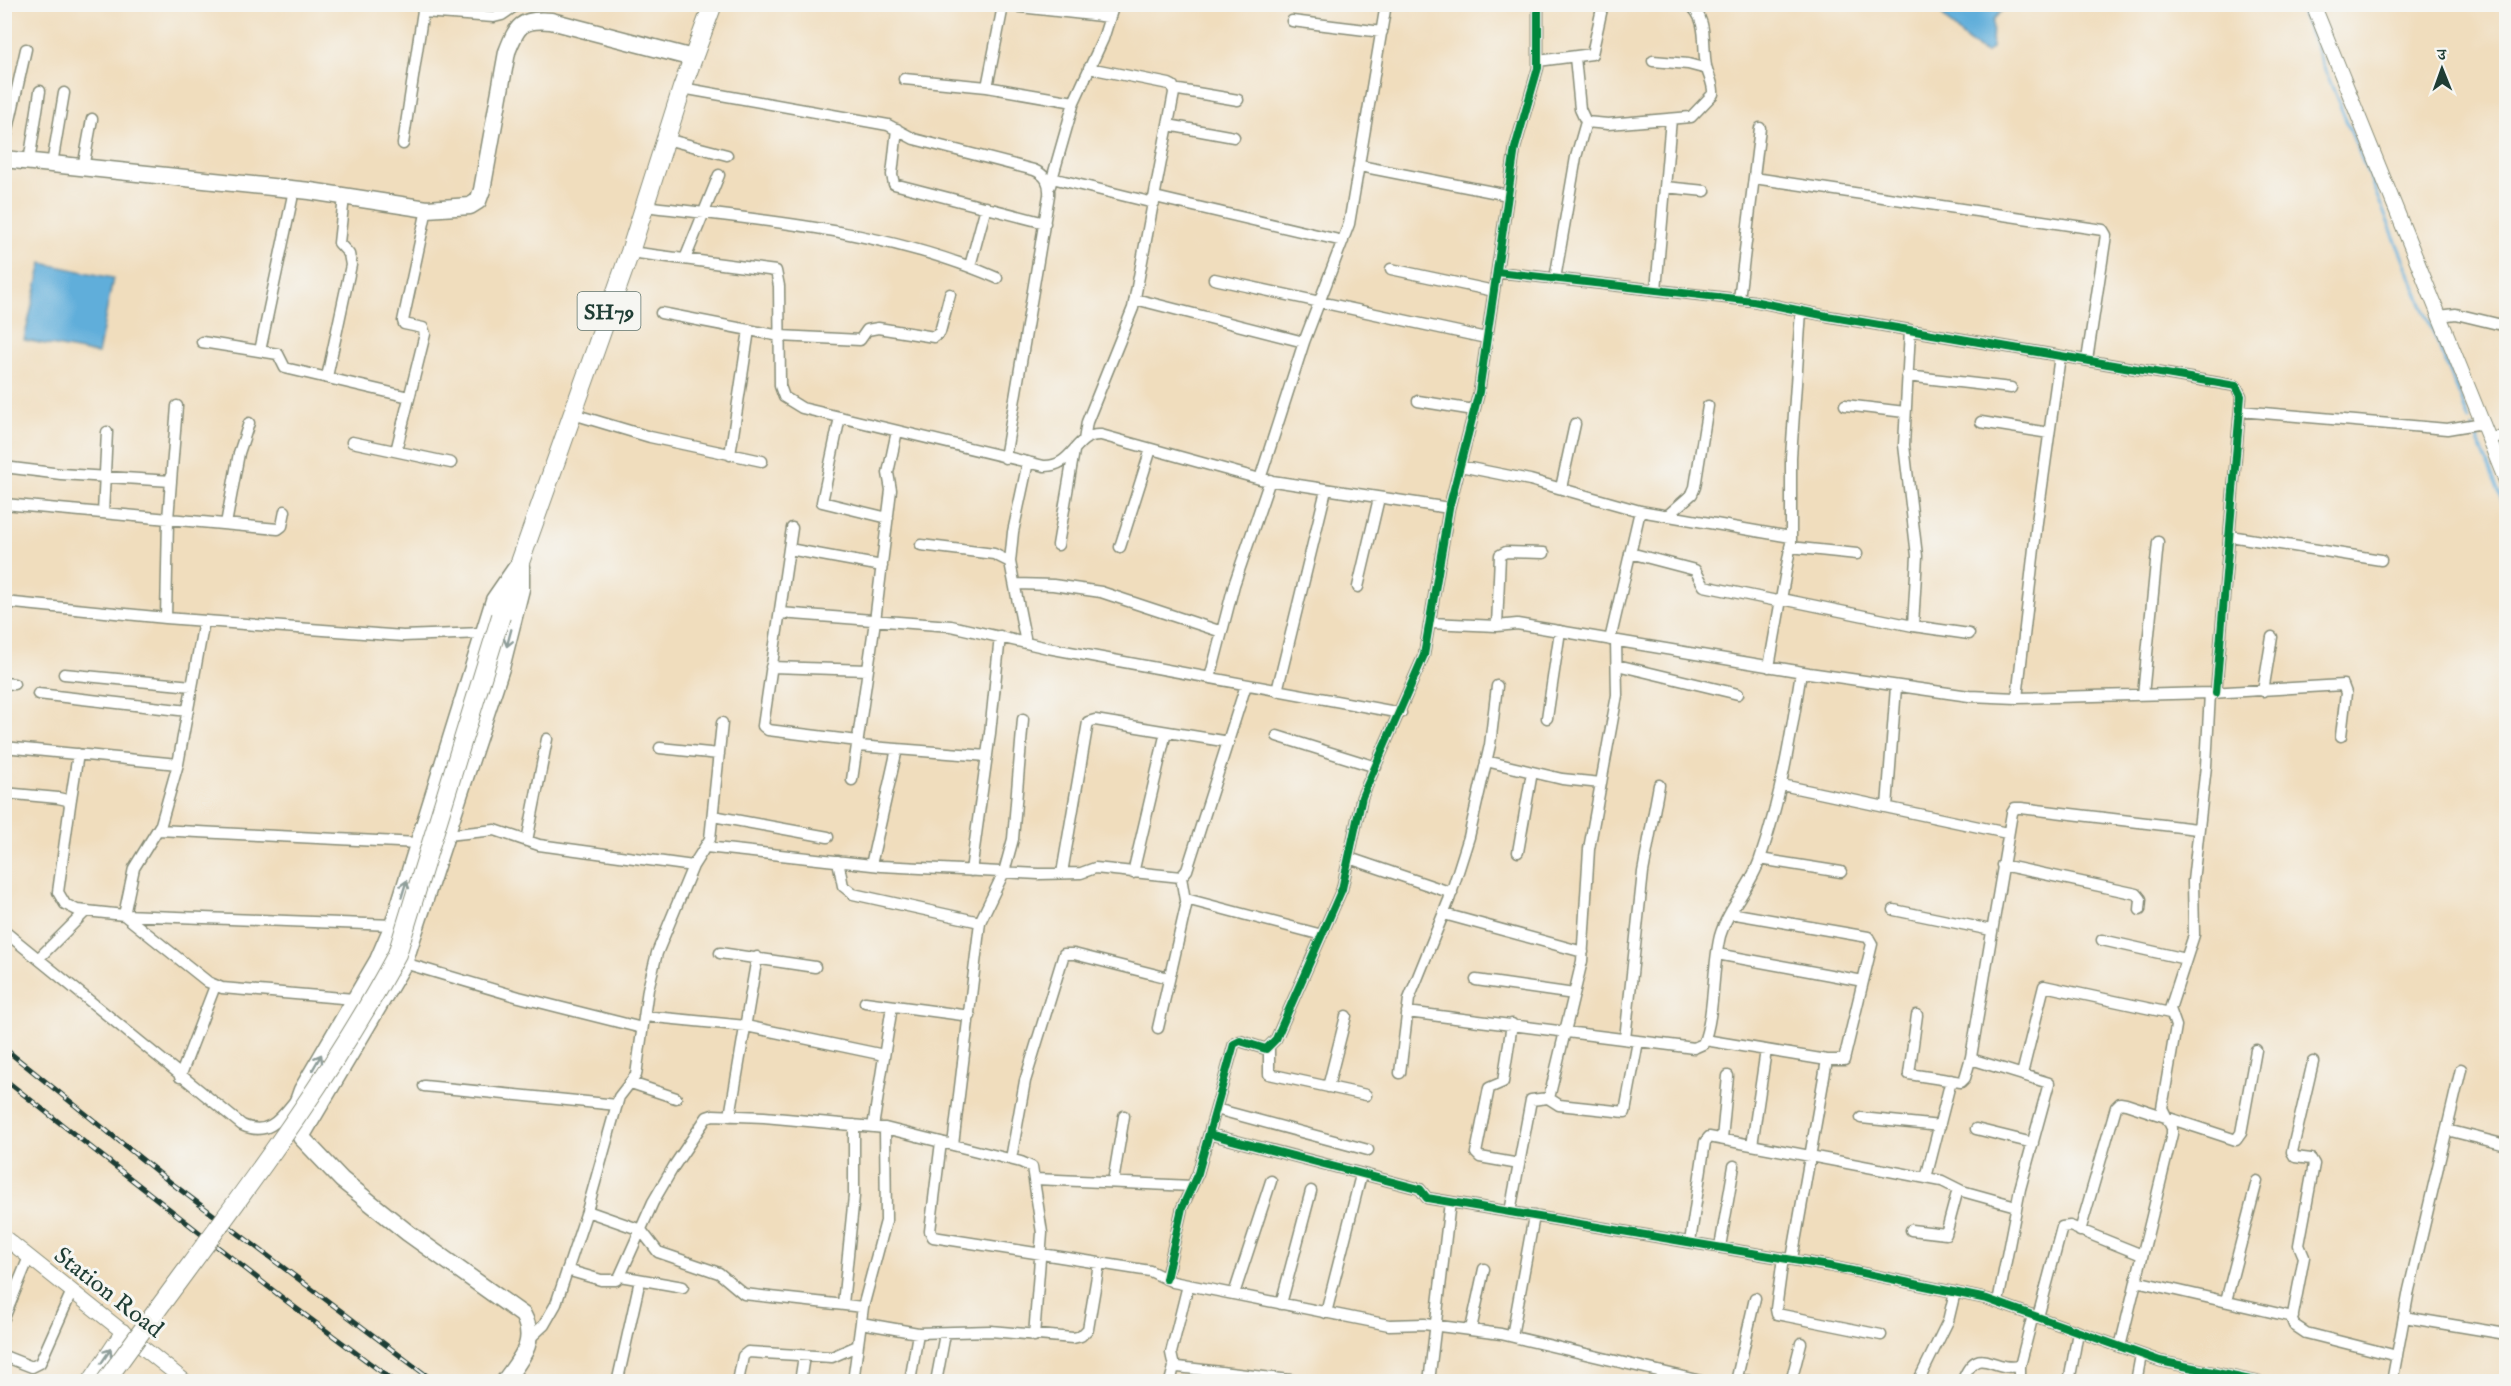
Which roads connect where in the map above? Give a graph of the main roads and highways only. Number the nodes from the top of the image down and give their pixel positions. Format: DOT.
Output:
graph roads {
  1 [pos="713,4"];
  2 [pos="693,58"];
  3 [pos="4,159"];
  4 [pos="522,560"];
  5 [pos="302,1137"];
  6 [pos="105,1382"];
  7 [pos="504,1382"];
  1 -- 2 [label="main road, SH79"];
  2 -- 3 [label="main road"];
  2 -- 4 [label="main road, SH79"];
  4 -- 5 [label="main road, SH79, one-way"];
  5 -- 4 [label="main road, SH79, one-way"];
  4 -- 6 [label="main road, SH79, bridge"];
  5 -- 7 [label="main road"];
}
